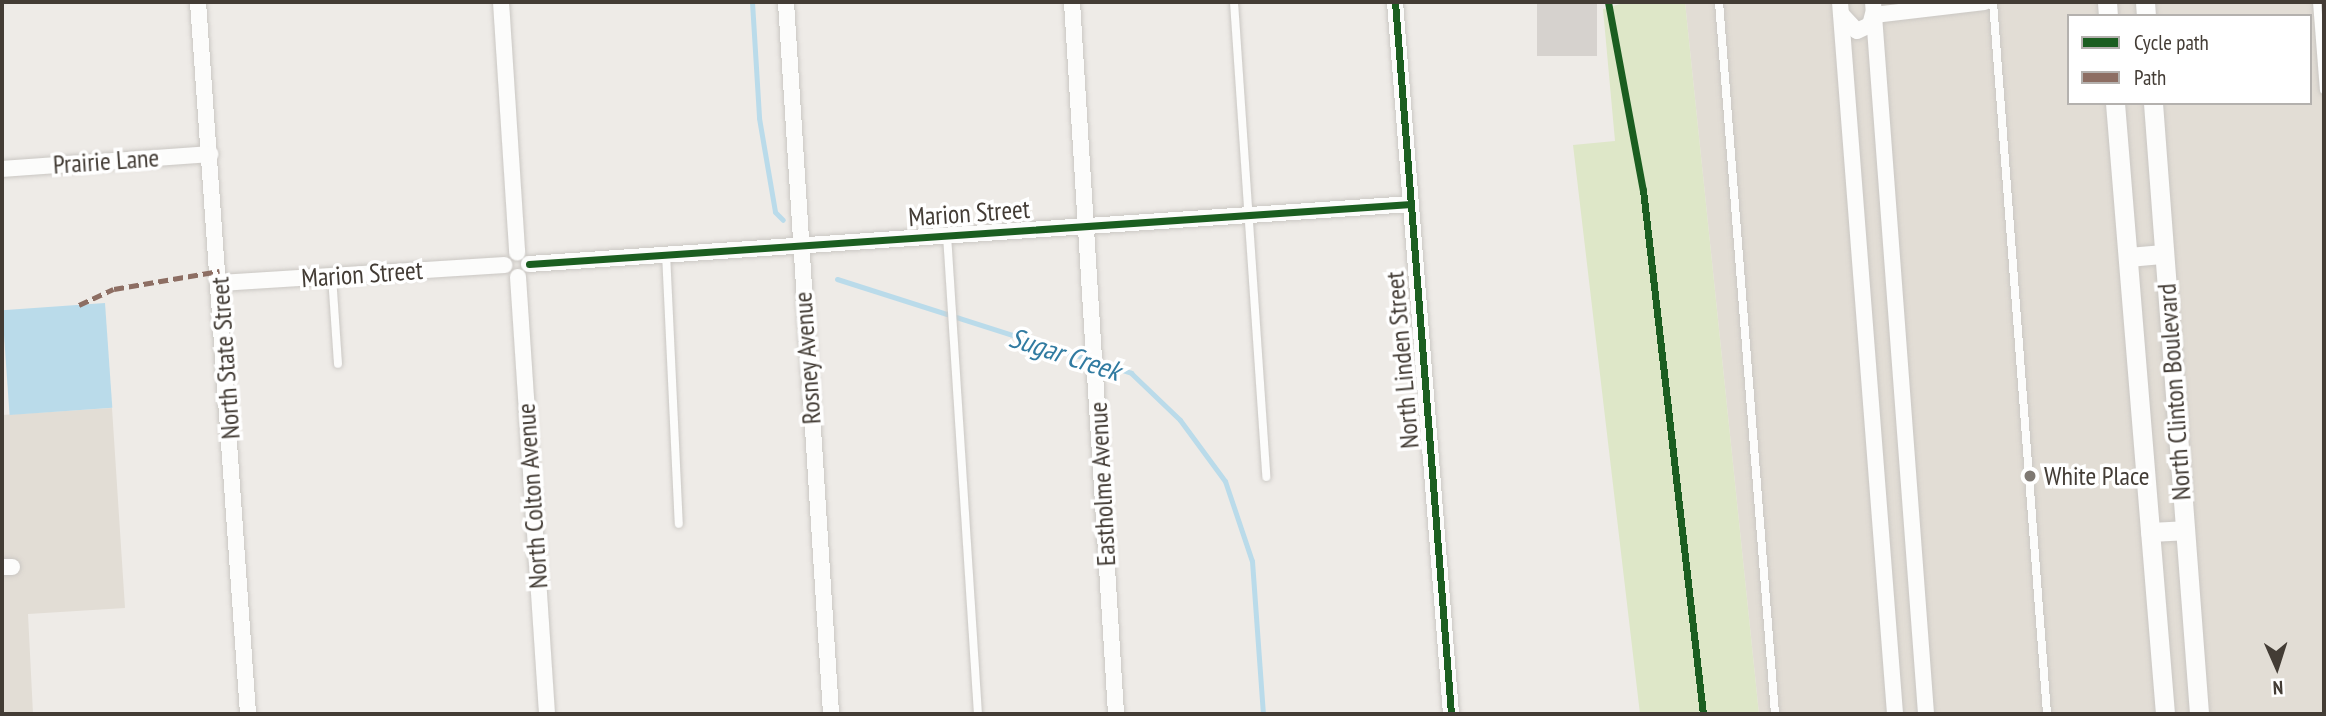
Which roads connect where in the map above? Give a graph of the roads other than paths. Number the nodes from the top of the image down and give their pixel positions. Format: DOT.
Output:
graph roads {
  1 [pos="198,2"];
  2 [pos="501,2"];
  3 [pos="786,2"];
  4 [pos="1072,2"];
  5 [pos="1234,2"];
  6 [pos="1395,2"];
  7 [pos="1720,2"];
  8 [pos="1984,2"];
  9 [pos="1993,2"];
  10 [pos="2318,2"];
  11 [pos="1844,6"];
  12 [pos="1870,6"];
  13 [pos="2324,90"];
  14 [pos="2115,105"];
  15 [pos="2152,105"];
  16 [pos="211,154"];
  17 [pos="2,169"];
  18 [pos="1411,204"];
  19 [pos="1248,215"];
  20 [pos="1086,226"];
  21 [pos="947,235"];
  22 [pos="800,245"];
  23 [pos="517,252"];
  24 [pos="666,253"];
  25 [pos="2164,254"];
  26 [pos="2128,257"];
  27 [pos="529,264"];
  28 [pos="504,265"];
  29 [pos="332,276"];
  30 [pos="518,277"];
  31 [pos="220,283"];
  32 [pos="338,364"];
  33 [pos="1902,400"];
  34 [pos="1871,402"];
  35 [pos="1266,477"];
  36 [pos="1909,483"];
  37 [pos="1878,485"];
  38 [pos="679,524"];
  39 [pos="2185,530"];
  40 [pos="2150,532"];
  41 [pos="248,714"];
  42 [pos="547,714"];
  43 [pos="831,714"];
  44 [pos="978,714"];
  45 [pos="1116,714"];
  46 [pos="1451,714"];
  47 [pos="1775,714"];
  48 [pos="1895,714"];
  49 [pos="1926,714"];
  50 [pos="2047,714"];
  51 [pos="2165,714"];
  52 [pos="2199,714"];
  1 -- 16 [label="street, North State Street"];
  2 -- 23 [label="street"];
  3 -- 22 [label="street, Rosney Avenue"];
  4 -- 20 [label="street, Eastholme Avenue"];
  5 -- 19 [label="lane"];
  6 -- 18 [label="street, North Linden Street"];
  7 -- 47 [label="lane"];
  8 -- 12 [label="street"];
  9 -- 50 [label="lane"];
  10 -- 13 [label="lane"];
  11 -- 12 [label="street"];
  11 -- 34 [label="street"];
  12 -- 33 [label="street"];
  14 -- 26 [label="street, North Clinton Boulevard"];
  15 -- 25 [label="street, North Clinton Boulevard"];
  16 -- 17 [label="street, Prairie Lane"];
  16 -- 31 [label="street, North State Street"];
  18 -- 19 [label="street, Marion Street"];
  18 -- 46 [label="street, North Linden Street"];
  19 -- 20 [label="street, Marion Street"];
  19 -- 35 [label="lane"];
  20 -- 21 [label="street, Marion Street"];
  20 -- 45 [label="street, Eastholme Avenue"];
  21 -- 22 [label="street, Marion Street"];
  21 -- 44 [label="lane"];
  22 -- 24 [label="street, Marion Street"];
  22 -- 43 [label="street, Rosney Avenue"];
  23 -- 27 [label="street"];
  23 -- 28 [label="street"];
  24 -- 27 [label="street, Marion Street"];
  24 -- 38 [label="lane"];
  25 -- 26 [label="street, North Clinton Boulevard"];
  25 -- 39 [label="street, North Clinton Boulevard"];
  26 -- 40 [label="street, North Clinton Boulevard"];
  27 -- 30 [label="street"];
  28 -- 29 [label="street, Marion Street"];
  28 -- 30 [label="street"];
  29 -- 31 [label="street, Marion Street"];
  29 -- 32 [label="lane"];
  30 -- 42 [label="street, North Colton Avenue"];
  31 -- 41 [label="street, North State Street"];
  33 -- 34 [label="street"];
  33 -- 36 [label="street"];
  34 -- 37 [label="street"];
  36 -- 37 [label="street"];
  36 -- 49 [label="street"];
  37 -- 48 [label="street"];
  39 -- 40 [label="street, North Clinton Boulevard"];
  39 -- 52 [label="street, North Clinton Boulevard"];
  40 -- 51 [label="street, North Clinton Boulevard"];
}
